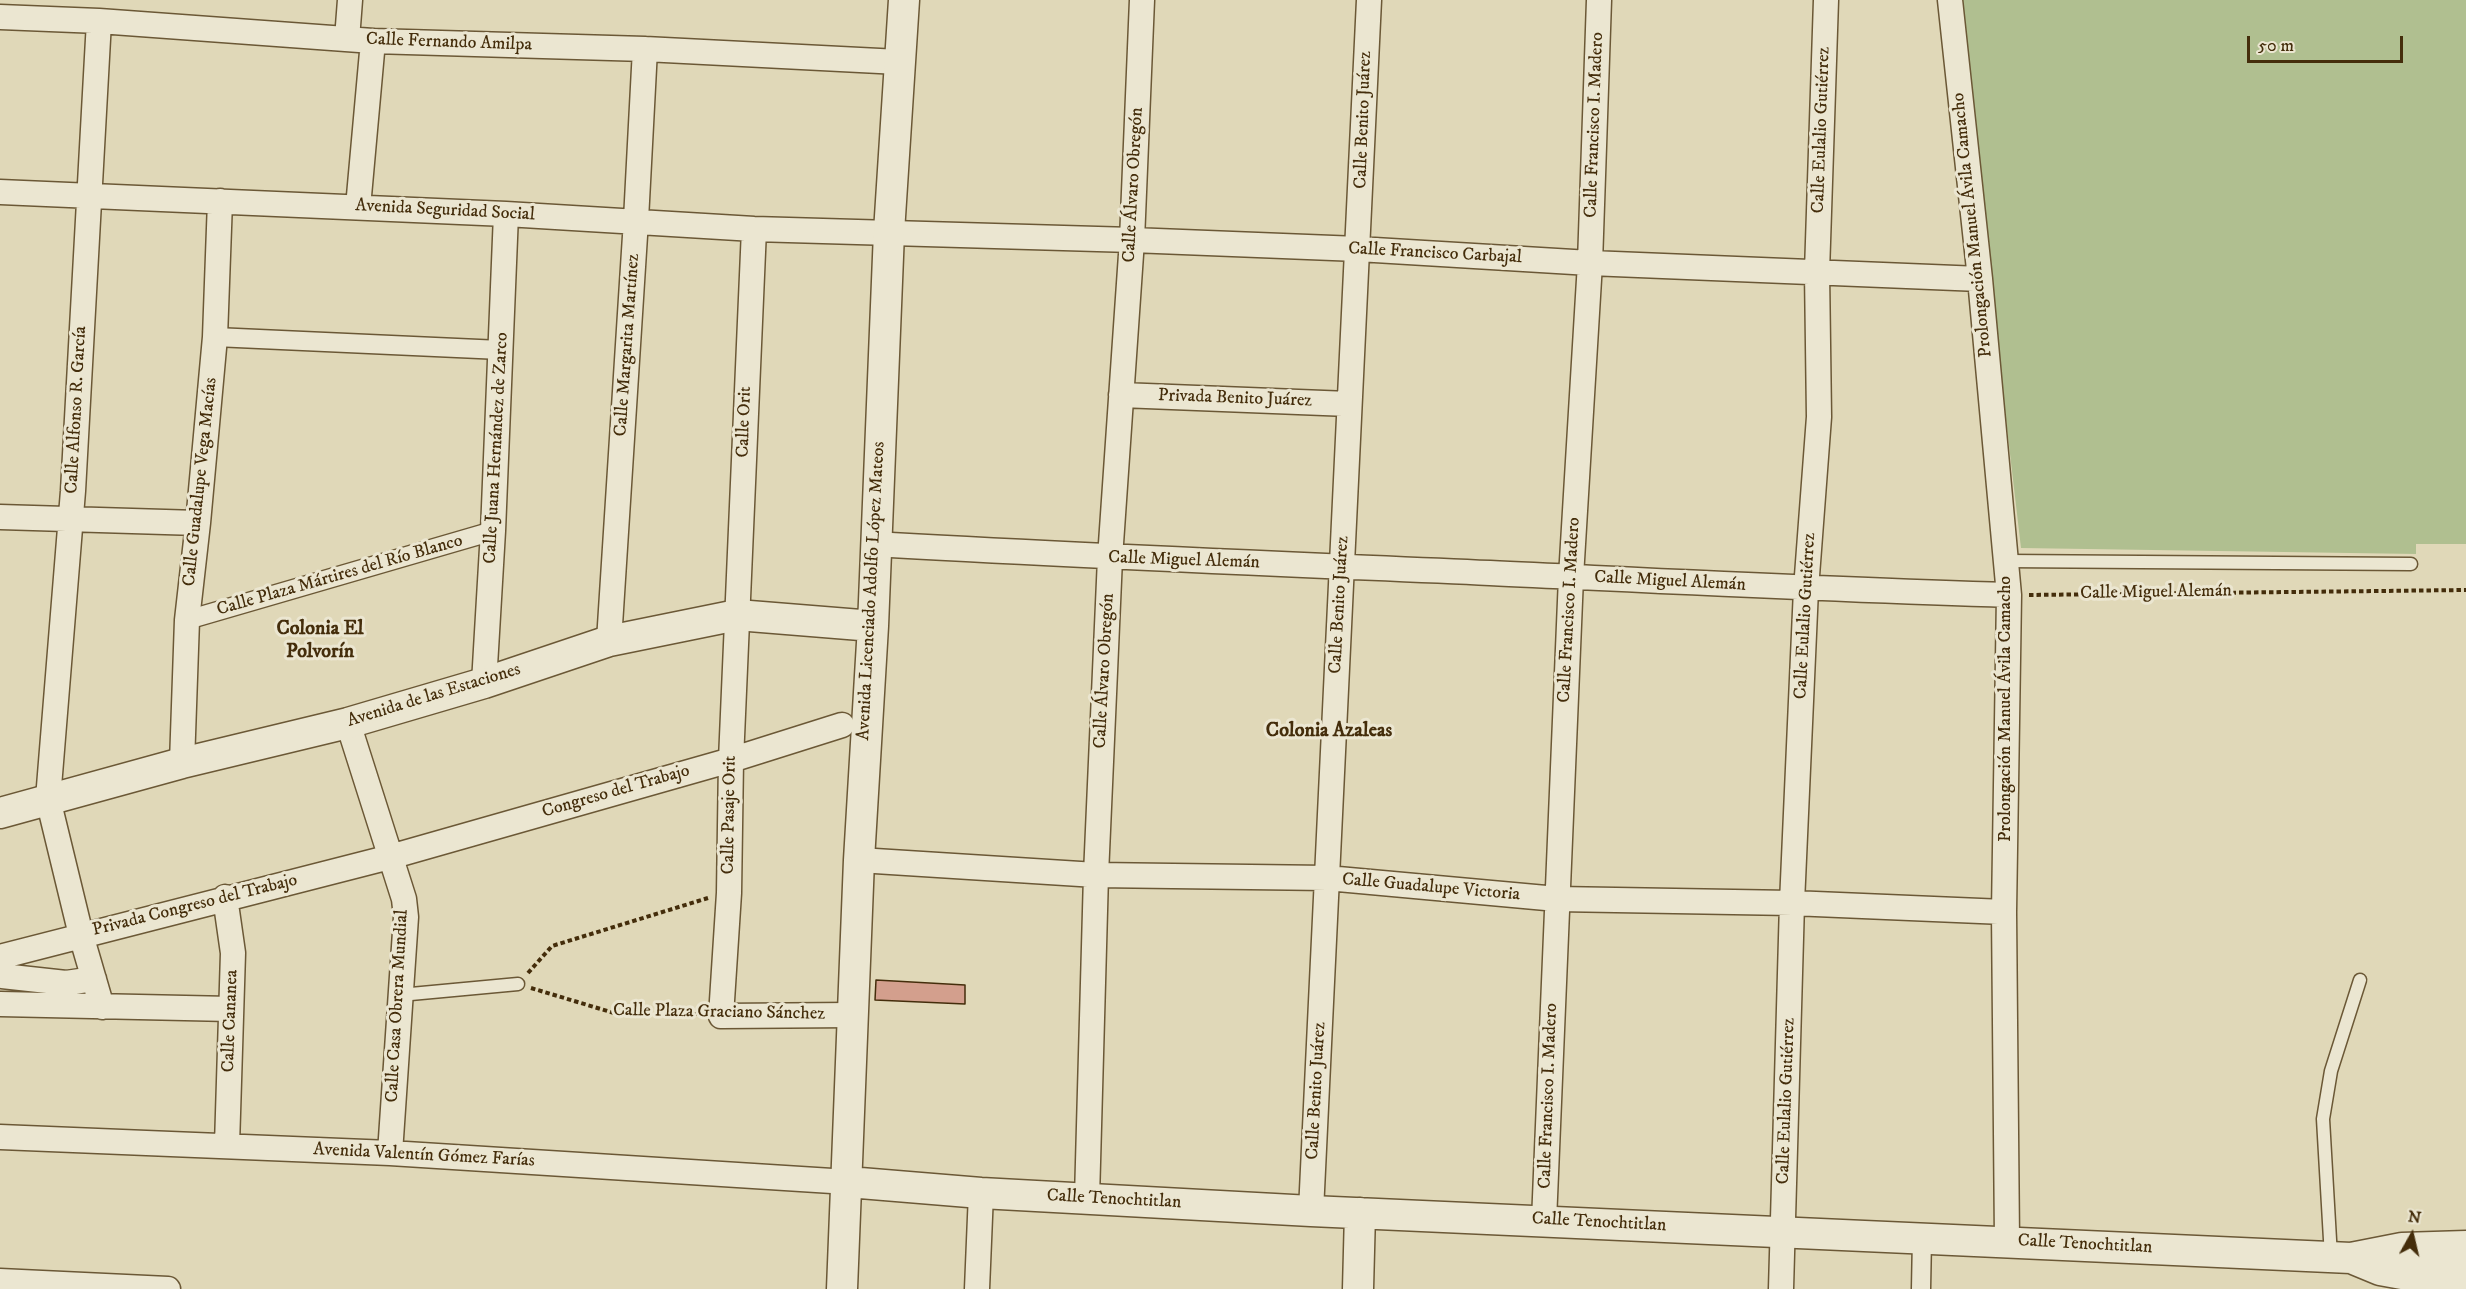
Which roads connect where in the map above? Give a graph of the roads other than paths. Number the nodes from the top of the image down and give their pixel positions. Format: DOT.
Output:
graph roads {
  1 [pos="350,0"];
  2 [pos="904,0"];
  3 [pos="1142,0"];
  4 [pos="1369,0"];
  5 [pos="1599,0"];
  6 [pos="1826,0"];
  7 [pos="1950,0"];
  8 [pos="0,17"];
  9 [pos="99,21"];
  10 [pos="346,39"];
  11 [pos="374,41"];
  12 [pos="645,49"];
  13 [pos="899,62"];
  14 [pos="0,192"];
  15 [pos="89,196"];
  16 [pos="220,201"];
  17 [pos="358,207"];
  18 [pos="506,214"];
  19 [pos="636,220"];
  20 [pos="754,229"];
  21 [pos="889,232"];
  22 [pos="1132,240"];
  23 [pos="1358,249"];
  24 [pos="1590,263"];
  25 [pos="1817,272"];
  26 [pos="1980,279"];
  27 [pos="215,337"];
  28 [pos="501,350"];
  29 [pos="1121,394"];
  30 [pos="1349,404"];
  31 [pos="0,517"];
  32 [pos="70,520"];
  33 [pos="198,523"];
  34 [pos="493,531"];
  35 [pos="874,544"];
  36 [pos="1110,558"];
  37 [pos="2006,561"];
  38 [pos="2411,564"];
  39 [pos="1342,567"];
  40 [pos="1571,577"];
  41 [pos="1806,589"];
  42 [pos="2009,595"];
  43 [pos="737,615"];
  44 [pos="187,620"];
  45 [pos="873,626"];
  46 [pos="609,641"];
  47 [pos="484,682"];
  48 [pos="348,723"];
  49 [pos="842,725"];
  50 [pos="731,760"];
  51 [pos="182,763"];
  52 [pos="48,799"];
  53 [pos="0,813"];
  54 [pos="390,857"];
  55 [pos="859,860"];
  56 [pos="1096,875"];
  57 [pos="1327,878"];
  58 [pos="225,897"];
  59 [pos="1557,899"];
  60 [pos="1792,903"];
  61 [pos="2004,912"];
  62 [pos="81,935"];
  63 [pos="1,971"];
  64 [pos="94,979"];
  65 [pos="2360,980"];
  66 [pos="518,984"];
  67 [pos="400,995"];
  68 [pos="0,1004"];
  69 [pos="102,1007"];
  70 [pos="231,1010"];
  71 [pos="853,1015"];
  72 [pos="721,1016"];
  73 [pos="0,1137"];
  74 [pos="227,1145"];
  75 [pos="390,1152"];
  76 [pos="848,1182"];
  77 [pos="981,1192"];
  78 [pos="1087,1198"];
  79 [pos="1311,1210"];
  80 [pos="1360,1213"];
  81 [pos="1544,1221"];
  82 [pos="1784,1232"];
  83 [pos="1922,1238"];
  84 [pos="2007,1241"];
  85 [pos="2466,1246"];
  86 [pos="2341,1258"];
  87 [pos="2391,1270"];
  88 [pos="2466,1274"];
  89 [pos="0,1281"];
  90 [pos="168,1289"];
  91 [pos="842,1289"];
  92 [pos="977,1289"];
  93 [pos="1358,1289"];
  94 [pos="1781,1289"];
  95 [pos="1921,1289"];
  1 -- 10 [label="street"];
  2 -- 13 [label="street, Avenida Licenciado Adolfo López Mateos"];
  3 -- 22 [label="street, Calle Álvaro Obregón"];
  4 -- 23 [label="street, Calle Benito Juárez"];
  5 -- 24 [label="street, Calle Francisco I. Madero"];
  6 -- 25 [label="street, Calle Eulalio Gutiérrez"];
  7 -- 26 [label="street, Prolongación Manuel Ávila Camacho"];
  8 -- 9 [label="street, Calle Fernando Amilpa"];
  9 -- 10 [label="street, Calle Fernando Amilpa"];
  9 -- 15 [label="street, Calle Alfonso R. García"];
  10 -- 11 [label="street, Calle Fernando Amilpa"];
  11 -- 12 [label="street, Calle Fernando Amilpa"];
  11 -- 17 [label="street"];
  12 -- 13 [label="street, Calle Fernando Amilpa"];
  12 -- 19 [label="street, Calle Margarita Martínez"];
  13 -- 21 [label="street, Avenida Licenciado Adolfo López Mateos"];
  14 -- 15 [label="street, Avenida Seguridad Social"];
  15 -- 16 [label="street, Avenida Seguridad Social"];
  15 -- 32 [label="street, Calle Alfonso R. García"];
  16 -- 17 [label="street, Avenida Seguridad Social"];
  16 -- 27 [label="street, Calle Guadalupe Vega Macías"];
  17 -- 18 [label="street, Avenida Seguridad Social"];
  18 -- 19 [label="street, Avenida Seguridad Social"];
  18 -- 28 [label="street, Calle Juana Hernández de Zarco"];
  19 -- 20 [label="street, Avenida Seguridad Social"];
  19 -- 46 [label="street, Calle Margarita Martínez"];
  20 -- 21 [label="street, Avenida Seguridad Social"];
  20 -- 43 [label="street, Calle Orit"];
  21 -- 22 [label="street, Calle Francisco Carbajal"];
  21 -- 35 [label="street, Avenida Licenciado Adolfo López Mateos"];
  22 -- 23 [label="street, Calle Francisco Carbajal"];
  22 -- 29 [label="street, Calle Álvaro Obregón"];
  23 -- 24 [label="street, Calle Francisco Carbajal"];
  23 -- 30 [label="street, Calle Benito Juárez"];
  24 -- 25 [label="street, Calle Francisco Carbajal"];
  24 -- 40 [label="street, Calle Francisco I. Madero"];
  25 -- 26 [label="street, Calle Francisco Carbajal"];
  25 -- 41 [label="street, Calle Eulalio Gutiérrez"];
  26 -- 37 [label="street, Prolongación Manuel Ávila Camacho"];
  27 -- 28 [label="street"];
  27 -- 33 [label="street, Calle Guadalupe Vega Macías"];
  28 -- 34 [label="street, Calle Juana Hernández de Zarco"];
  29 -- 30 [label="street, Privada Benito Juárez"];
  29 -- 36 [label="street, Calle Álvaro Obregón"];
  30 -- 39 [label="street, Calle Benito Juárez"];
  31 -- 32 [label="street"];
  32 -- 33 [label="street"];
  32 -- 52 [label="street, Calle Alfonso R. García"];
  33 -- 44 [label="street, Calle Guadalupe Vega Macías"];
  34 -- 44 [label="street, Calle Plaza Mártires del Río Blanco"];
  34 -- 47 [label="street, Calle Juana Hernández de Zarco"];
  35 -- 36 [label="street, Calle Miguel Alemán"];
  35 -- 45 [label="street, Avenida Licenciado Adolfo López Mateos"];
  36 -- 39 [label="street, Calle Miguel Alemán"];
  36 -- 56 [label="street, Calle Álvaro Obregón"];
  37 -- 38 [label="lane"];
  37 -- 42 [label="street, Prolongación Manuel Ávila Camacho"];
  39 -- 40 [label="street, Calle Miguel Alemán"];
  39 -- 57 [label="street, Calle Benito Juárez"];
  40 -- 41 [label="street, Calle Miguel Alemán"];
  40 -- 59 [label="street, Calle Francisco I. Madero"];
  41 -- 42 [label="street, Calle Miguel Alemán"];
  41 -- 60 [label="street, Calle Eulalio Gutiérrez"];
  42 -- 61 [label="street, Prolongación Manuel Ávila Camacho"];
  43 -- 45 [label="street, Avenida de las Estaciones"];
  43 -- 46 [label="street, Avenida de las Estaciones"];
  43 -- 50 [label="street, Calle Pasaje Orit"];
  44 -- 51 [label="street, Calle Guadalupe Vega Macías"];
  45 -- 55 [label="street, Avenida Licenciado Adolfo López Mateos"];
  46 -- 47 [label="street, Avenida de las Estaciones"];
  47 -- 48 [label="street, Avenida de las Estaciones"];
  48 -- 51 [label="street, Avenida de las Estaciones"];
  48 -- 54 [label="street, Calle Casa Obrera Mundial"];
  49 -- 50 [label="street, Congreso del Trabajo"];
  50 -- 54 [label="street, Congreso del Trabajo"];
  50 -- 72 [label="street, Calle Pasaje Orit"];
  51 -- 52 [label="street, Avenida de las Estaciones"];
  52 -- 53 [label="street, Avenida de las Estaciones"];
  52 -- 62 [label="street, Calle Alfonso R. García"];
  54 -- 58 [label="street, Privada Congreso del Trabajo"];
  54 -- 67 [label="street, Calle Casa Obrera Mundial"];
  55 -- 56 [label="street, Calle Guadalupe Victoria"];
  55 -- 71 [label="street, Avenida Licenciado Adolfo López Mateos"];
  56 -- 57 [label="street, Calle Guadalupe Victoria"];
  56 -- 78 [label="street, Calle Álvaro Obregón"];
  57 -- 59 [label="street, Calle Guadalupe Victoria"];
  57 -- 79 [label="street, Calle Benito Juárez"];
  58 -- 62 [label="street, Privada Congreso del Trabajo"];
  58 -- 70 [label="street, Calle Cananea"];
  59 -- 60 [label="street, Calle Guadalupe Victoria"];
  59 -- 81 [label="street, Calle Francisco I. Madero"];
  60 -- 61 [label="street, Calle Guadalupe Victoria"];
  60 -- 82 [label="street, Calle Eulalio Gutiérrez"];
  61 -- 84 [label="street, Prolongación Manuel Ávila Camacho"];
  62 -- 63 [label="street, Privada Congreso del Trabajo"];
  62 -- 64 [label="street, Calle Alfonso R. García"];
  63 -- 64 [label="street"];
  64 -- 69 [label="street, Calle Alfonso R. García"];
  65 -- 86 [label="lane"];
  66 -- 67 [label="lane"];
  67 -- 75 [label="street, Calle Casa Obrera Mundial"];
  68 -- 69 [label="street"];
  69 -- 70 [label="street"];
  70 -- 74 [label="street, Calle Cananea"];
  71 -- 72 [label="street, Calle Plaza Graciano Sánchez"];
  71 -- 76 [label="street, Avenida Licenciado Adolfo López Mateos"];
  73 -- 74 [label="street, Avenida Valentín Gómez Farías"];
  74 -- 75 [label="street, Avenida Valentín Gómez Farías"];
  75 -- 76 [label="street, Avenida Valentín Gómez Farías"];
  76 -- 77 [label="street, Calle Tenochtitlan"];
  76 -- 91 [label="street, Avenida Licenciado Adolfo López Mateos"];
  77 -- 78 [label="street, Calle Tenochtitlan"];
  77 -- 92 [label="street"];
  78 -- 79 [label="street, Calle Tenochtitlan"];
  79 -- 80 [label="street, Calle Tenochtitlan"];
  80 -- 81 [label="street, Calle Tenochtitlan"];
  80 -- 93 [label="street"];
  81 -- 82 [label="street, Calle Tenochtitlan"];
  82 -- 83 [label="street, Calle Tenochtitlan"];
  82 -- 94 [label="street, Calle Eulalio Gutiérrez"];
  83 -- 84 [label="street, Calle Tenochtitlan"];
  83 -- 95 [label="street"];
  84 -- 86 [label="street, Calle Tenochtitlan"];
  85 -- 87 [label="street, Calle Tenochtitlan"];
  86 -- 87 [label="street, Calle Tenochtitlan"];
  87 -- 88 [label="street, Calle Tenochtitlan"];
  89 -- 90 [label="street"];
}
